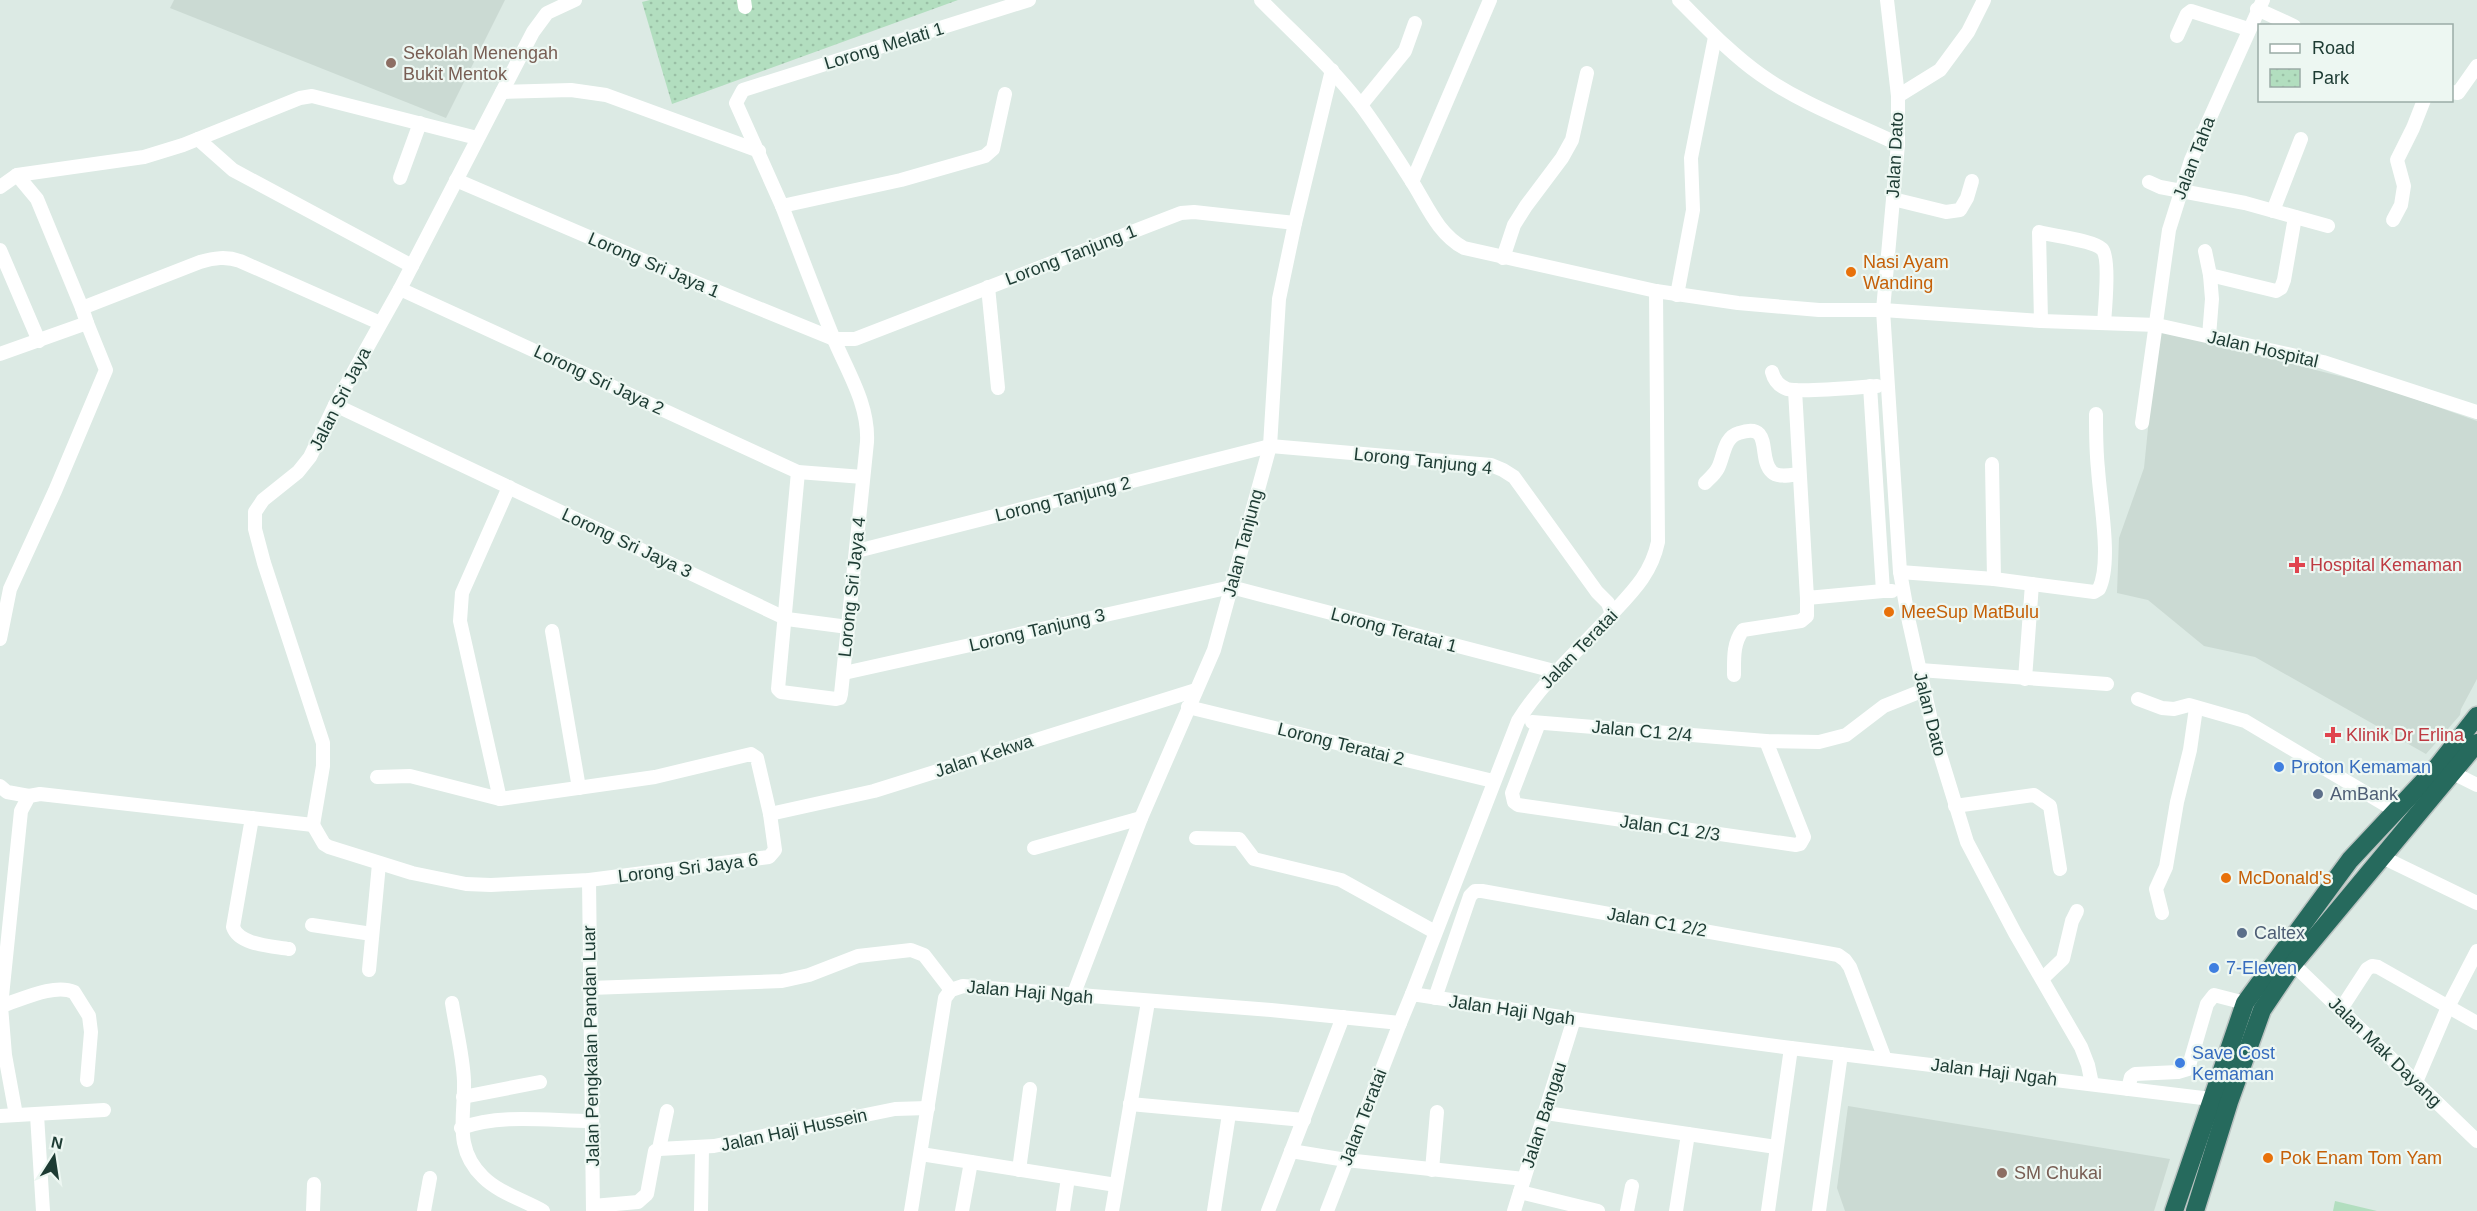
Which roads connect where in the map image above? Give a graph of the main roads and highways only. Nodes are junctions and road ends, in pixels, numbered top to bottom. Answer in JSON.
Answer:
{"nodes":[{"id":1,"x":2477,"y":716,"type":"edge"},
{"id":2,"x":2477,"y":743,"type":"edge"},
{"id":3,"x":2174,"y":1211,"type":"edge"},
{"id":4,"x":2194,"y":1211,"type":"edge"}],
"edges":[{"from":1,"to":3,"type":"highway"},
{"from":2,"to":4,"type":"highway"}]}
